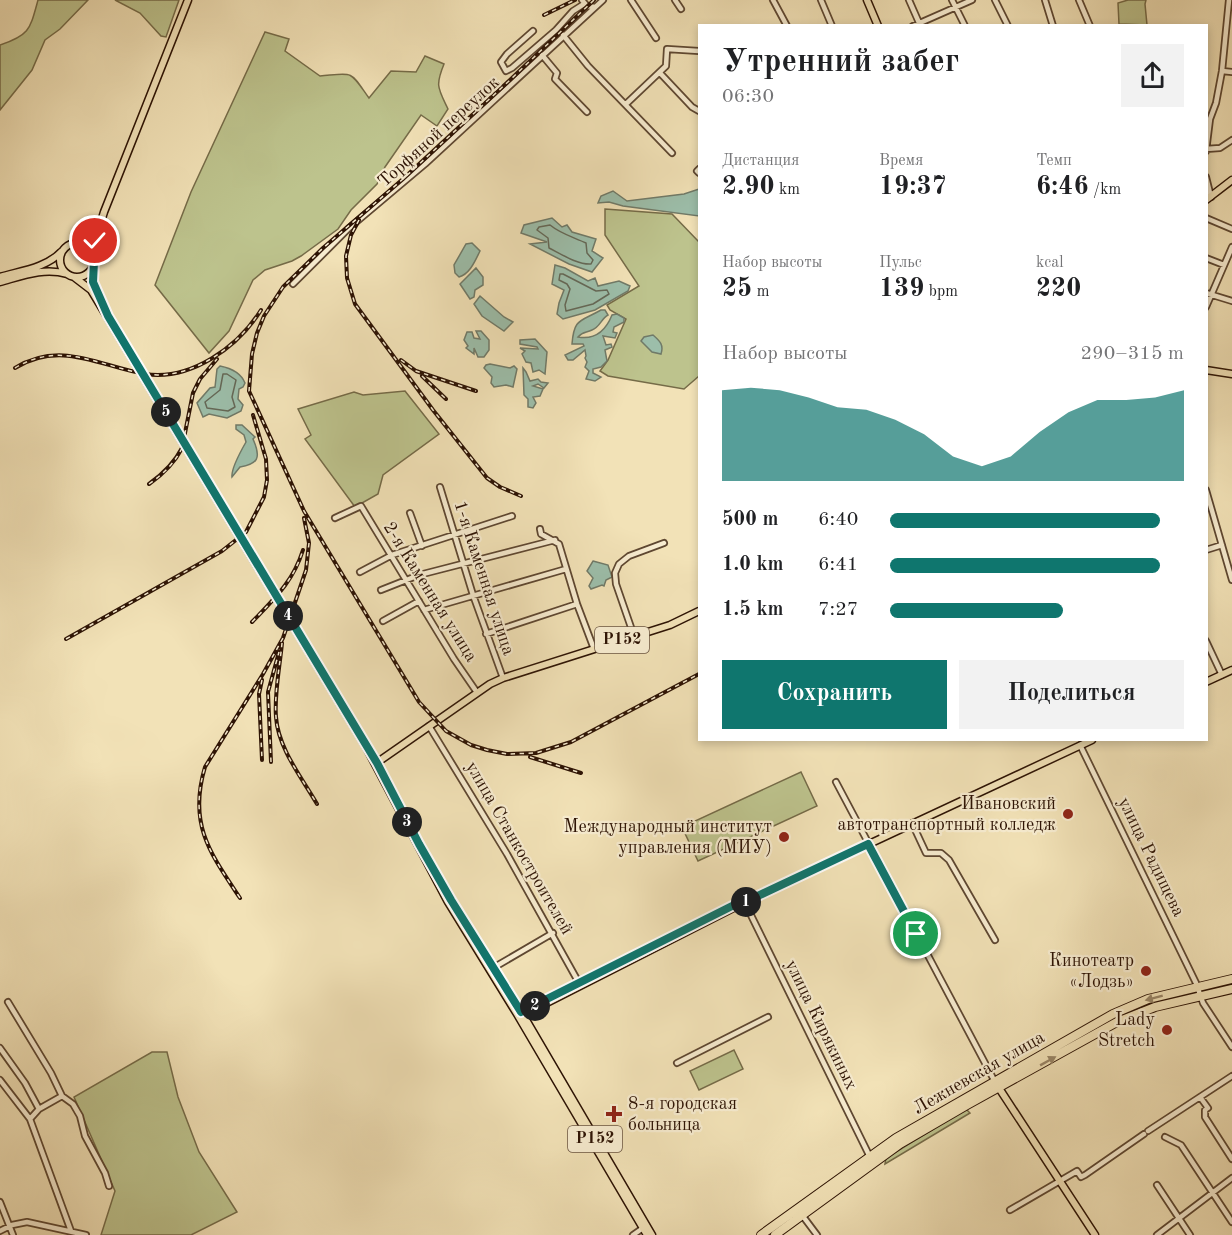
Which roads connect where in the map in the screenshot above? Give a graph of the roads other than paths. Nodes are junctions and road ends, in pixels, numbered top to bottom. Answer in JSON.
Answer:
{"nodes":[{"id":1,"x":188,"y":0,"type":"edge"},
{"id":2,"x":603,"y":0,"type":"edge"},
{"id":3,"x":631,"y":0,"type":"edge"},
{"id":4,"x":675,"y":0,"type":"edge"},
{"id":5,"x":773,"y":0,"type":"edge"},
{"id":6,"x":821,"y":0,"type":"edge"},
{"id":7,"x":867,"y":0,"type":"edge"},
{"id":8,"x":909,"y":0,"type":"edge"},
{"id":9,"x":952,"y":0,"type":"edge"},
{"id":10,"x":972,"y":0,"type":"edge"},
{"id":11,"x":995,"y":0,"type":"edge"},
{"id":12,"x":1045,"y":0,"type":"edge"},
{"id":13,"x":1079,"y":0,"type":"edge"},
{"id":14,"x":1229,"y":0,"type":"edge"},
{"id":15,"x":583,"y":2,"type":"edge"},
{"id":16,"x":595,"y":7,"type":"junction"},
{"id":17,"x":955,"y":8,"type":"junction"},
{"id":18,"x":681,"y":9,"type":"dead end"},
{"id":19,"x":786,"y":24,"type":"edge"},
{"id":20,"x":831,"y":24,"type":"edge"},
{"id":21,"x":877,"y":24,"type":"edge"},
{"id":22,"x":920,"y":24,"type":"edge"},
{"id":23,"x":964,"y":24,"type":"edge"},
{"id":24,"x":1007,"y":24,"type":"edge"},
{"id":25,"x":1052,"y":24,"type":"edge"},
{"id":26,"x":1089,"y":24,"type":"edge"},
{"id":27,"x":533,"y":31,"type":"dead end"},
{"id":28,"x":563,"y":35,"type":"junction"},
{"id":29,"x":656,"y":38,"type":"dead end"},
{"id":30,"x":1229,"y":40,"type":"edge"},
{"id":31,"x":698,"y":51,"type":"edge"},
{"id":32,"x":542,"y":55,"type":"junction"},
{"id":33,"x":1221,"y":71,"type":"junction"},
{"id":34,"x":1232,"y":72,"type":"edge"},
{"id":35,"x":660,"y":73,"type":"junction"},
{"id":36,"x":626,"y":104,"type":"junction"},
{"id":37,"x":698,"y":110,"type":"edge"},
{"id":38,"x":587,"y":112,"type":"dead end"},
{"id":39,"x":1208,"y":134,"type":"edge"},
{"id":40,"x":1232,"y":140,"type":"edge"},
{"id":41,"x":1208,"y":150,"type":"edge"},
{"id":42,"x":672,"y":153,"type":"dead end"},
{"id":43,"x":1232,"y":180,"type":"edge"},
{"id":44,"x":1208,"y":199,"type":"edge"},
{"id":45,"x":104,"y":212,"type":"junction"},
{"id":46,"x":1208,"y":219,"type":"edge"},
{"id":47,"x":1232,"y":229,"type":"edge"},
{"id":48,"x":78,"y":243,"type":"junction"},
{"id":49,"x":1232,"y":247,"type":"edge"},
{"id":50,"x":63,"y":250,"type":"junction"},
{"id":51,"x":1208,"y":259,"type":"edge"},
{"id":52,"x":95,"y":260,"type":"junction"},
{"id":53,"x":1224,"y":265,"type":"junction"},
{"id":54,"x":71,"y":276,"type":"junction"},
{"id":55,"x":0,"y":277,"type":"edge"},
{"id":56,"x":0,"y":282,"type":"edge"},
{"id":57,"x":292,"y":284,"type":"dead end"},
{"id":58,"x":1209,"y":294,"type":"edge"},
{"id":59,"x":1232,"y":301,"type":"edge"},
{"id":60,"x":108,"y":316,"type":"junction"},
{"id":61,"x":1208,"y":370,"type":"edge"},
{"id":62,"x":1232,"y":374,"type":"edge"},
{"id":63,"x":440,"y":487,"type":"dead end"},
{"id":64,"x":1208,"y":497,"type":"edge"},
{"id":65,"x":410,"y":513,"type":"dead end"},
{"id":66,"x":512,"y":516,"type":"dead end"},
{"id":67,"x":335,"y":518,"type":"dead end"},
{"id":68,"x":540,"y":529,"type":"dead end"},
{"id":69,"x":454,"y":536,"type":"junction"},
{"id":70,"x":555,"y":540,"type":"junction"},
{"id":71,"x":664,"y":543,"type":"dead end"},
{"id":72,"x":1222,"y":544,"type":"junction"},
{"id":73,"x":422,"y":546,"type":"junction"},
{"id":74,"x":1208,"y":549,"type":"edge"},
{"id":75,"x":392,"y":555,"type":"junction"},
{"id":76,"x":464,"y":563,"type":"junction"},
{"id":77,"x":566,"y":569,"type":"junction"},
{"id":78,"x":360,"y":572,"type":"dead end"},
{"id":79,"x":405,"y":579,"type":"junction"},
{"id":80,"x":1232,"y":580,"type":"edge"},
{"id":81,"x":381,"y":590,"type":"dead end"},
{"id":82,"x":473,"y":595,"type":"junction"},
{"id":83,"x":419,"y":601,"type":"junction"},
{"id":84,"x":577,"y":604,"type":"junction"},
{"id":85,"x":424,"y":610,"type":"junction"},
{"id":86,"x":698,"y":611,"type":"edge"},
{"id":87,"x":383,"y":621,"type":"dead end"},
{"id":88,"x":486,"y":633,"type":"junction"},
{"id":89,"x":634,"y":636,"type":"junction"},
{"id":90,"x":1208,"y":645,"type":"edge"},
{"id":91,"x":594,"y":649,"type":"junction"},
{"id":92,"x":1232,"y":671,"type":"edge"},
{"id":93,"x":1223,"y":676,"type":"junction"},
{"id":94,"x":503,"y":678,"type":"junction"},
{"id":95,"x":1208,"y":683,"type":"edge"},
{"id":96,"x":477,"y":692,"type":"junction"},
{"id":97,"x":429,"y":726,"type":"junction"},
{"id":98,"x":1078,"y":743,"type":"edge"},
{"id":99,"x":376,"y":763,"type":"junction"},
{"id":100,"x":836,"y":782,"type":"dead end"},
{"id":101,"x":911,"y":822,"type":"junction"},
{"id":102,"x":868,"y":842,"type":"junction"},
{"id":103,"x":744,"y":901,"type":"junction"},
{"id":104,"x":553,"y":933,"type":"junction"},
{"id":105,"x":995,"y":940,"type":"dead end"},
{"id":106,"x":493,"y":968,"type":"junction"},
{"id":107,"x":1232,"y":979,"type":"edge"},
{"id":108,"x":580,"y":985,"type":"junction"},
{"id":109,"x":1197,"y":988,"type":"junction"},
{"id":110,"x":1232,"y":989,"type":"edge"},
{"id":111,"x":1199,"y":997,"type":"junction"},
{"id":112,"x":9,"y":1002,"type":"dead end"},
{"id":113,"x":520,"y":1015,"type":"junction"},
{"id":114,"x":768,"y":1017,"type":"dead end"},
{"id":115,"x":1232,"y":1047,"type":"edge"},
{"id":116,"x":0,"y":1048,"type":"edge"},
{"id":117,"x":677,"y":1063,"type":"dead end"},
{"id":118,"x":1232,"y":1076,"type":"edge"},
{"id":119,"x":0,"y":1080,"type":"edge"},
{"id":120,"x":994,"y":1080,"type":"junction"},
{"id":121,"x":998,"y":1089,"type":"junction"},
{"id":122,"x":62,"y":1096,"type":"junction"},
{"id":123,"x":1200,"y":1097,"type":"junction"},
{"id":124,"x":39,"y":1109,"type":"junction"},
{"id":125,"x":30,"y":1119,"type":"junction"},
{"id":126,"x":1165,"y":1137,"type":"dead end"},
{"id":127,"x":871,"y":1159,"type":"junction"},
{"id":128,"x":1232,"y":1159,"type":"edge"},
{"id":129,"x":1232,"y":1178,"type":"edge"},
{"id":130,"x":1059,"y":1182,"type":"junction"},
{"id":131,"x":1157,"y":1185,"type":"dead end"},
{"id":132,"x":109,"y":1186,"type":"dead end"},
{"id":133,"x":1212,"y":1193,"type":"junction"},
{"id":134,"x":0,"y":1202,"type":"edge"},
{"id":135,"x":1010,"y":1210,"type":"dead end"},
{"id":136,"x":799,"y":1211,"type":"junction"},
{"id":137,"x":1180,"y":1219,"type":"junction"},
{"id":138,"x":1232,"y":1222,"type":"edge"},
{"id":139,"x":10,"y":1227,"type":"junction"},
{"id":140,"x":643,"y":1228,"type":"junction"},
{"id":141,"x":0,"y":1231,"type":"edge"},
{"id":142,"x":70,"y":1233,"type":"edge"},
{"id":143,"x":13,"y":1235,"type":"edge"},
{"id":144,"x":86,"y":1235,"type":"edge"},
{"id":145,"x":633,"y":1235,"type":"edge"},
{"id":146,"x":647,"y":1235,"type":"edge"},
{"id":147,"x":652,"y":1235,"type":"edge"},
{"id":148,"x":761,"y":1235,"type":"edge"},
{"id":149,"x":775,"y":1235,"type":"edge"},
{"id":150,"x":817,"y":1235,"type":"edge"},
{"id":151,"x":1093,"y":1235,"type":"edge"},
{"id":152,"x":1157,"y":1235,"type":"edge"},
{"id":153,"x":1190,"y":1235,"type":"edge"}],
"edges":[{"from":1,"to":45,"type":"main road"},
{"from":2,"to":16,"type":"street","name":"Торфяной переулок"},
{"from":3,"to":29,"type":"street"},
{"from":4,"to":18,"type":"street"},
{"from":5,"to":19,"type":"street"},
{"from":6,"to":20,"type":"street"},
{"from":7,"to":21,"type":"main road"},
{"from":8,"to":22,"type":"street"},
{"from":9,"to":17,"type":"street"},
{"from":10,"to":17,"type":"street"},
{"from":11,"to":24,"type":"street"},
{"from":12,"to":25,"type":"street"},
{"from":13,"to":26,"type":"street"},
{"from":14,"to":30,"type":"street"},
{"from":15,"to":16,"type":"street"},
{"from":15,"to":27,"type":"street"},
{"from":16,"to":28,"type":"street","name":"Торфяной переулок"},
{"from":17,"to":22,"type":"street"},
{"from":17,"to":23,"type":"street"},
{"from":28,"to":32,"type":"street","name":"Торфяной переулок"},
{"from":28,"to":36,"type":"street"},
{"from":30,"to":33,"type":"street"},
{"from":31,"to":35,"type":"street"},
{"from":32,"to":38,"type":"street"},
{"from":32,"to":57,"type":"street","name":"Торфяной переулок"},
{"from":33,"to":34,"type":"street"},
{"from":33,"to":39,"type":"street"},
{"from":35,"to":36,"type":"street"},
{"from":35,"to":37,"type":"street"},
{"from":36,"to":42,"type":"street"},
{"from":40,"to":41,"type":"street"},
{"from":43,"to":44,"type":"main road"},
{"from":45,"to":48,"type":"main road"},
{"from":45,"to":52,"type":"main road"},
{"from":46,"to":47,"type":"street"},
{"from":48,"to":50,"type":"main road"},
{"from":48,"to":52,"type":"main road"},
{"from":49,"to":53,"type":"street"},
{"from":50,"to":54,"type":"main road"},
{"from":50,"to":55,"type":"main road"},
{"from":51,"to":53,"type":"street"},
{"from":52,"to":54,"type":"main road"},
{"from":52,"to":60,"type":"main road"},
{"from":53,"to":58,"type":"street"},
{"from":54,"to":56,"type":"main road"},
{"from":54,"to":60,"type":"main road"},
{"from":58,"to":59,"type":"street"},
{"from":60,"to":99,"type":"main road"},
{"from":61,"to":62,"type":"main road"},
{"from":63,"to":69,"type":"street","name":"1-я Каменная улица"},
{"from":64,"to":72,"type":"street"},
{"from":65,"to":73,"type":"street"},
{"from":66,"to":69,"type":"street"},
{"from":67,"to":75,"type":"street","name":"2-я Каменная улица"},
{"from":68,"to":70,"type":"street"},
{"from":69,"to":73,"type":"street"},
{"from":69,"to":76,"type":"street","name":"1-я Каменная улица"},
{"from":70,"to":76,"type":"street"},
{"from":70,"to":77,"type":"street"},
{"from":71,"to":89,"type":"street"},
{"from":72,"to":74,"type":"street"},
{"from":72,"to":80,"type":"street"},
{"from":73,"to":75,"type":"street"},
{"from":75,"to":78,"type":"street"},
{"from":75,"to":79,"type":"street","name":"2-я Каменная улица"},
{"from":76,"to":79,"type":"street"},
{"from":76,"to":82,"type":"street","name":"1-я Каменная улица"},
{"from":77,"to":82,"type":"street"},
{"from":77,"to":84,"type":"street"},
{"from":79,"to":81,"type":"street"},
{"from":79,"to":83,"type":"street","name":"2-я Каменная улица"},
{"from":82,"to":85,"type":"street"},
{"from":82,"to":88,"type":"street","name":"1-я Каменная улица"},
{"from":83,"to":85,"type":"street","name":"2-я Каменная улица"},
{"from":83,"to":87,"type":"street"},
{"from":84,"to":88,"type":"street"},
{"from":84,"to":91,"type":"street"},
{"from":85,"to":96,"type":"street","name":"2-я Каменная улица"},
{"from":86,"to":89,"type":"main road","number":"Р152"},
{"from":88,"to":94,"type":"street","name":"1-я Каменная улица"},
{"from":89,"to":91,"type":"main road","number":"Р152"},
{"from":90,"to":93,"type":"street"},
{"from":91,"to":94,"type":"main road","number":"Р152"},
{"from":92,"to":93,"type":"main road"},
{"from":93,"to":95,"type":"main road"},
{"from":94,"to":96,"type":"main road","number":"Р152"},
{"from":96,"to":97,"type":"main road","number":"Р152"},
{"from":97,"to":99,"type":"main road","number":"Р152"},
{"from":97,"to":104,"type":"street","name":"улица Станкостроителей"},
{"from":98,"to":101,"type":"main road"},
{"from":98,"to":109,"type":"street","name":"улица Радищева"},
{"from":99,"to":106,"type":"main road","number":"Р152"},
{"from":99,"to":113,"type":"main road","number":"Р152"},
{"from":100,"to":102,"type":"street"},
{"from":101,"to":102,"type":"main road"},
{"from":101,"to":105,"type":"street"},
{"from":102,"to":103,"type":"main road"},
{"from":102,"to":120,"type":"street"},
{"from":103,"to":108,"type":"main road"},
{"from":103,"to":127,"type":"street","name":"улица Кирякиных"},
{"from":104,"to":106,"type":"street"},
{"from":104,"to":108,"type":"street","name":"улица Станкостроителей"},
{"from":106,"to":113,"type":"main road","number":"Р152"},
{"from":107,"to":109,"type":"highway","name":"Лежневская улица"},
{"from":108,"to":113,"type":"main road"},
{"from":109,"to":111,"type":"street","name":"улица Радищева"},
{"from":109,"to":120,"type":"highway","name":"Лежневская улица","one_way":true},
{"from":110,"to":111,"type":"highway","name":"Лежневская улица"},
{"from":111,"to":115,"type":"street"},
{"from":121,"to":111,"type":"highway","name":"Лежневская улица","one_way":true},
{"from":112,"to":122,"type":"street"},
{"from":113,"to":140,"type":"main road","number":"Р152"},
{"from":113,"to":147,"type":"main road","number":"Р152"},
{"from":114,"to":117,"type":"street"},
{"from":116,"to":124,"type":"street"},
{"from":118,"to":123,"type":"street"},
{"from":119,"to":125,"type":"street"},
{"from":120,"to":121,"type":"main road"},
{"from":120,"to":127,"type":"highway","name":"Лежневская улица"},
{"from":121,"to":127,"type":"highway","name":"Лежневская улица"},
{"from":121,"to":130,"type":"main road"},
{"from":122,"to":124,"type":"street"},
{"from":122,"to":132,"type":"street"},
{"from":123,"to":128,"type":"street"},
{"from":123,"to":130,"type":"street"},
{"from":124,"to":125,"type":"street"},
{"from":125,"to":142,"type":"street"},
{"from":126,"to":133,"type":"street"},
{"from":127,"to":136,"type":"highway","name":"Лежневская улица"},
{"from":129,"to":133,"type":"street"},
{"from":130,"to":135,"type":"street"},
{"from":130,"to":151,"type":"main road"},
{"from":131,"to":137,"type":"street"},
{"from":133,"to":137,"type":"street"},
{"from":133,"to":138,"type":"street"},
{"from":134,"to":139,"type":"street"},
{"from":136,"to":148,"type":"highway","name":"Лежневская улица"},
{"from":136,"to":149,"type":"highway","name":"Лежневская улица"},
{"from":136,"to":150,"type":"street"},
{"from":137,"to":152,"type":"street"},
{"from":137,"to":153,"type":"street"},
{"from":139,"to":141,"type":"street"},
{"from":139,"to":142,"type":"street"},
{"from":139,"to":143,"type":"street"},
{"from":140,"to":145,"type":"street"},
{"from":140,"to":146,"type":"main road","number":"Р152"},
{"from":142,"to":144,"type":"street"}]}
